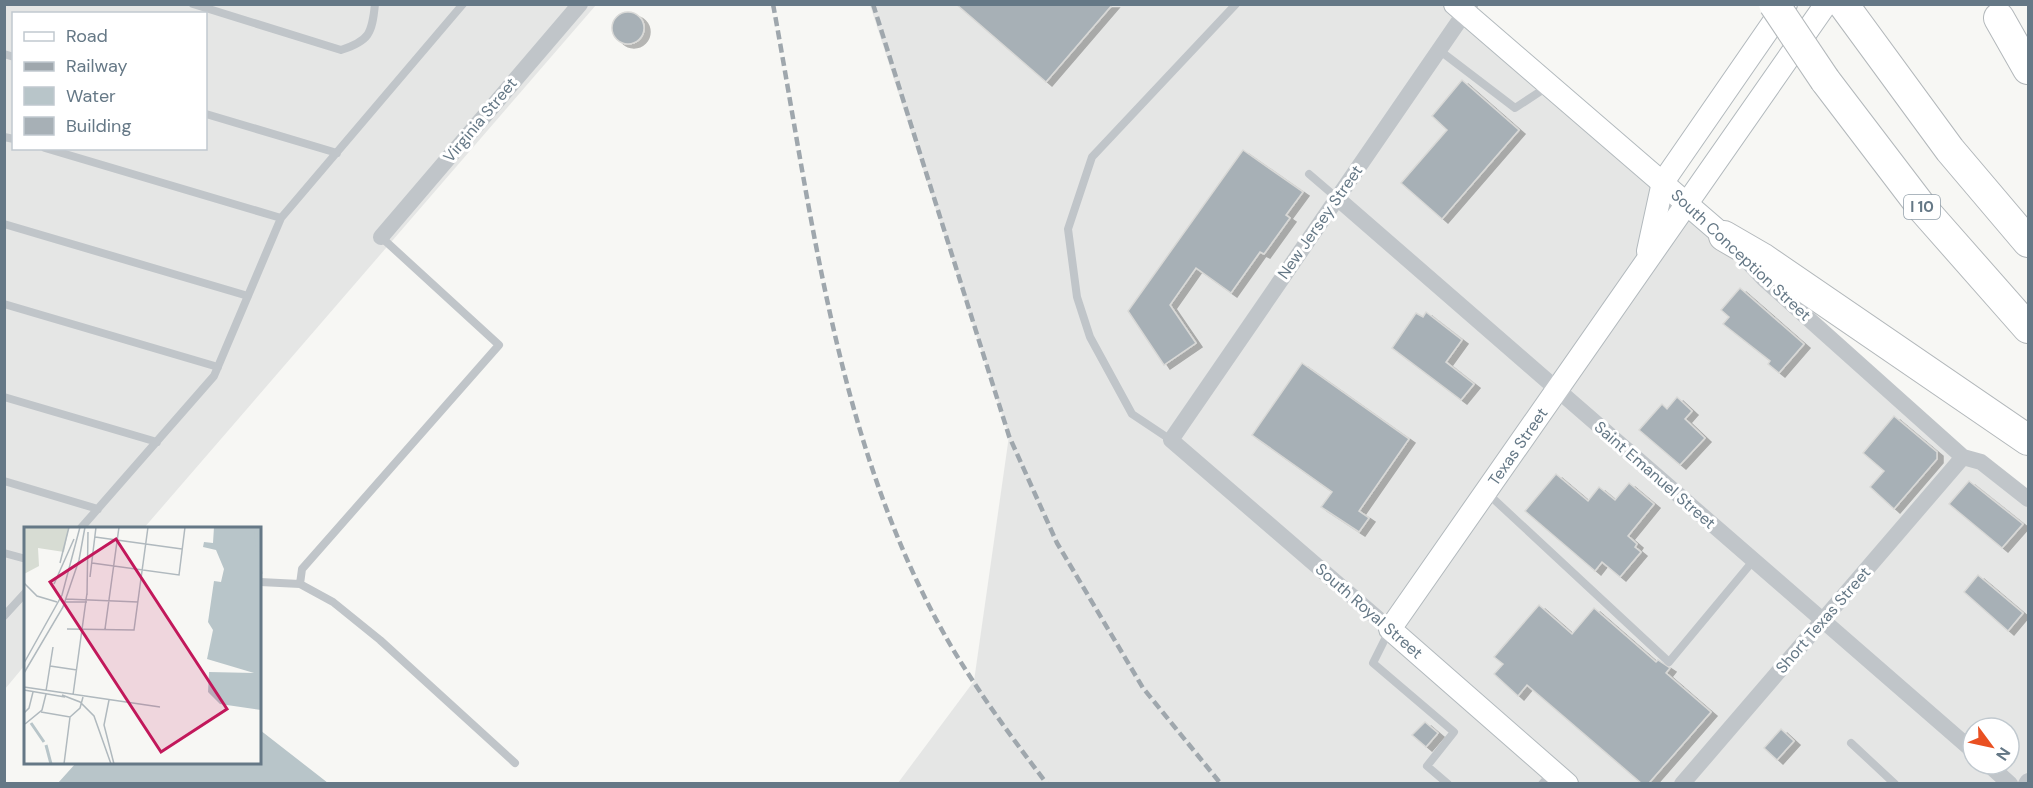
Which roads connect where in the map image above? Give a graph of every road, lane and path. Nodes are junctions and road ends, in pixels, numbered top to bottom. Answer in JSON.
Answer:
{"nodes":[{"id":1,"x":192,"y":4,"type":"edge"},
{"id":2,"x":375,"y":4,"type":"edge"},
{"id":3,"x":463,"y":4,"type":"edge"},
{"id":4,"x":580,"y":4,"type":"edge"},
{"id":5,"x":1236,"y":4,"type":"edge"},
{"id":6,"x":1773,"y":4,"type":"edge"},
{"id":7,"x":1786,"y":4,"type":"edge"},
{"id":8,"x":1826,"y":4,"type":"edge"},
{"id":9,"x":1843,"y":4,"type":"edge"},
{"id":10,"x":1463,"y":7,"type":"edge"},
{"id":11,"x":1994,"y":11,"type":"edge"},
{"id":12,"x":1439,"y":50,"type":"junction"},
{"id":13,"x":2028,"y":53,"type":"edge"},
{"id":14,"x":2028,"y":69,"type":"edge"},
{"id":15,"x":1550,"y":85,"type":"junction"},
{"id":16,"x":207,"y":114,"type":"edge"},
{"id":17,"x":52,"y":150,"type":"edge"},
{"id":18,"x":337,"y":153,"type":"junction"},
{"id":19,"x":1309,"y":174,"type":"dead end"},
{"id":20,"x":1663,"y":182,"type":"junction"},
{"id":21,"x":1337,"y":198,"type":"junction"},
{"id":22,"x":1687,"y":203,"type":"junction"},
{"id":23,"x":281,"y":218,"type":"junction"},
{"id":24,"x":4,"y":224,"type":"edge"},
{"id":25,"x":1724,"y":236,"type":"junction"},
{"id":26,"x":381,"y":237,"type":"joint"},
{"id":27,"x":2028,"y":242,"type":"edge"},
{"id":28,"x":1646,"y":264,"type":"junction"},
{"id":29,"x":248,"y":296,"type":"junction"},
{"id":30,"x":4,"y":304,"type":"edge"},
{"id":31,"x":2028,"y":328,"type":"edge"},
{"id":32,"x":218,"y":367,"type":"junction"},
{"id":33,"x":1557,"y":390,"type":"junction"},
{"id":34,"x":4,"y":397,"type":"edge"},
{"id":35,"x":1171,"y":440,"type":"junction"},
{"id":36,"x":2028,"y":440,"type":"edge"},
{"id":37,"x":157,"y":442,"type":"junction"},
{"id":38,"x":1963,"y":457,"type":"junction"},
{"id":39,"x":4,"y":481,"type":"edge"},
{"id":40,"x":1486,"y":492,"type":"junction"},
{"id":41,"x":2028,"y":499,"type":"edge"},
{"id":42,"x":98,"y":509,"type":"junction"},
{"id":43,"x":82,"y":527,"type":"edge"},
{"id":44,"x":4,"y":553,"type":"edge"},
{"id":45,"x":24,"y":558,"type":"edge"},
{"id":46,"x":1753,"y":561,"type":"junction"},
{"id":47,"x":261,"y":582,"type":"edge"},
{"id":48,"x":300,"y":584,"type":"junction"},
{"id":49,"x":24,"y":594,"type":"edge"},
{"id":50,"x":4,"y":616,"type":"edge"},
{"id":51,"x":1823,"y":621,"type":"junction"},
{"id":52,"x":1390,"y":629,"type":"junction"},
{"id":53,"x":1961,"y":741,"type":"edge"},
{"id":54,"x":1851,"y":743,"type":"dead end"},
{"id":55,"x":515,"y":763,"type":"dead end"},
{"id":56,"x":1554,"y":779,"type":"edge"},
{"id":57,"x":1448,"y":783,"type":"edge"},
{"id":58,"x":1682,"y":783,"type":"edge"},
{"id":59,"x":1895,"y":783,"type":"edge"}],
"edges":[{"from":1,"to":2,"type":"lane"},
{"from":3,"to":18,"type":"lane"},
{"from":4,"to":26,"type":"street","name":"Virginia Street"},
{"from":5,"to":35,"type":"lane"},
{"from":6,"to":31,"type":"highway","number":"I 10","bridge":true},
{"from":7,"to":20,"type":"street","name":"Texas Street"},
{"from":8,"to":22,"type":"street","name":"Texas Street"},
{"from":9,"to":27,"type":"highway"},
{"from":10,"to":12,"type":"street","name":"New Jersey Street"},
{"from":10,"to":15,"type":"street","name":"South Conception Street"},
{"from":11,"to":13,"type":"street"},
{"from":11,"to":14,"type":"highway"},
{"from":12,"to":15,"type":"lane"},
{"from":12,"to":21,"type":"street","name":"New Jersey Street"},
{"from":15,"to":20,"type":"street","name":"South Conception Street"},
{"from":16,"to":18,"type":"lane"},
{"from":17,"to":23,"type":"lane"},
{"from":18,"to":23,"type":"lane"},
{"from":19,"to":21,"type":"lane"},
{"from":20,"to":22,"type":"street","name":"South Conception Street"},
{"from":20,"to":28,"type":"street","name":"Texas Street"},
{"from":21,"to":33,"type":"street","name":"Saint Emanuel Street"},
{"from":21,"to":35,"type":"street","name":"New Jersey Street"},
{"from":22,"to":25,"type":"street","name":"South Conception Street"},
{"from":22,"to":28,"type":"street","name":"Texas Street"},
{"from":23,"to":29,"type":"lane"},
{"from":24,"to":29,"type":"lane"},
{"from":25,"to":36,"type":"highway"},
{"from":25,"to":38,"type":"street","name":"South Conception Street"},
{"from":26,"to":48,"type":"lane"},
{"from":28,"to":33,"type":"street","name":"Texas Street"},
{"from":29,"to":32,"type":"lane"},
{"from":30,"to":32,"type":"lane"},
{"from":32,"to":37,"type":"lane"},
{"from":33,"to":40,"type":"street","name":"Texas Street"},
{"from":33,"to":46,"type":"street","name":"Saint Emanuel Street"},
{"from":34,"to":37,"type":"lane"},
{"from":35,"to":52,"type":"street","name":"South Royal Street"},
{"from":37,"to":42,"type":"lane"},
{"from":38,"to":41,"type":"street","name":"South Conception Street"},
{"from":38,"to":51,"type":"street","name":"Short Texas Street"},
{"from":39,"to":42,"type":"lane"},
{"from":40,"to":46,"type":"lane"},
{"from":40,"to":52,"type":"street","name":"Texas Street"},
{"from":42,"to":43,"type":"lane"},
{"from":44,"to":45,"type":"lane"},
{"from":46,"to":51,"type":"street","name":"Saint Emanuel Street"},
{"from":47,"to":48,"type":"lane"},
{"from":48,"to":55,"type":"lane"},
{"from":49,"to":50,"type":"lane"},
{"from":51,"to":53,"type":"street","name":"Saint Emanuel Street"},
{"from":51,"to":58,"type":"street","name":"Short Texas Street"},
{"from":52,"to":56,"type":"street","name":"South Royal Street"},
{"from":52,"to":57,"type":"lane"},
{"from":54,"to":59,"type":"lane"}]}
